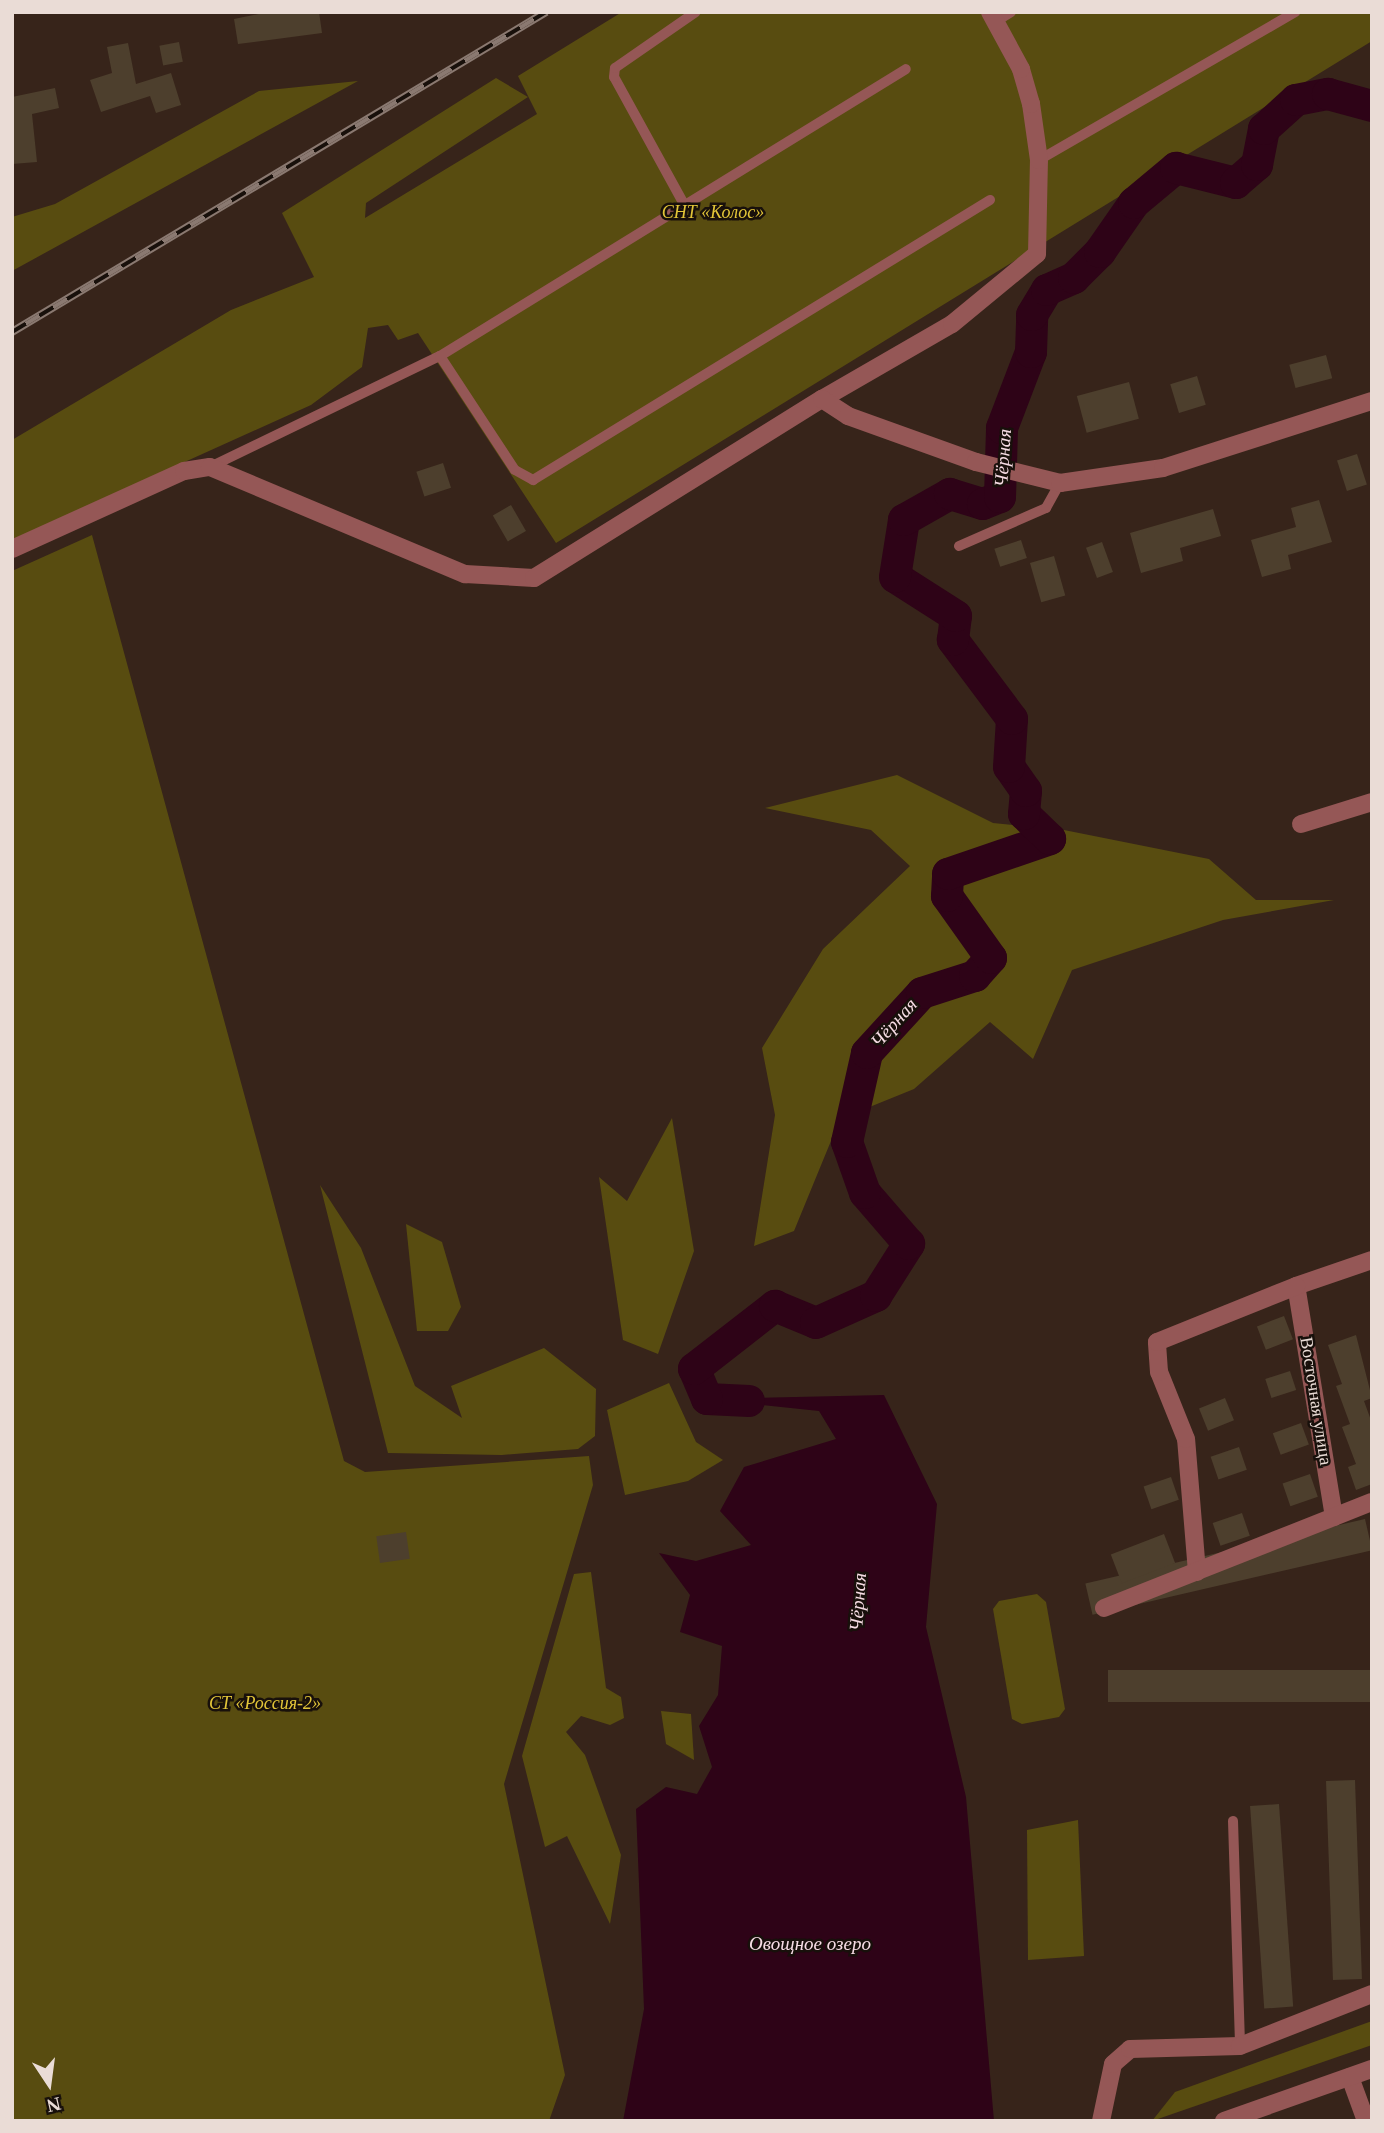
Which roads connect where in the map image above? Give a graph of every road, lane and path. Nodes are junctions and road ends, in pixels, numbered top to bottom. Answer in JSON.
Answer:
{"nodes":[{"id":1,"x":696,"y":12,"type":"edge"},
{"id":2,"x":1011,"y":12,"type":"edge"},
{"id":3,"x":1295,"y":12,"type":"edge"},
{"id":4,"x":993,"y":17,"type":"edge"},
{"id":5,"x":906,"y":69,"type":"dead end"},
{"id":6,"x":1039,"y":160,"type":"junction"},
{"id":7,"x":989,"y":200,"type":"dead end"},
{"id":8,"x":685,"y":206,"type":"junction"},
{"id":9,"x":440,"y":356,"type":"junction"},
{"id":10,"x":822,"y":399,"type":"junction"},
{"id":11,"x":1372,"y":401,"type":"edge"},
{"id":12,"x":210,"y":467,"type":"junction"},
{"id":13,"x":1060,"y":483,"type":"junction"},
{"id":14,"x":959,"y":547,"type":"dead end"},
{"id":15,"x":12,"y":549,"type":"edge"},
{"id":16,"x":1372,"y":802,"type":"edge"},
{"id":17,"x":1301,"y":824,"type":"dead end"},
{"id":18,"x":1372,"y":1260,"type":"edge"},
{"id":19,"x":1296,"y":1286,"type":"junction"},
{"id":20,"x":1372,"y":1502,"type":"edge"},
{"id":21,"x":1334,"y":1517,"type":"junction"},
{"id":22,"x":1197,"y":1572,"type":"junction"},
{"id":23,"x":1104,"y":1608,"type":"dead end"},
{"id":24,"x":1233,"y":1821,"type":"dead end"},
{"id":25,"x":1372,"y":1994,"type":"edge"},
{"id":26,"x":1240,"y":2046,"type":"junction"},
{"id":27,"x":1372,"y":2069,"type":"edge"},
{"id":28,"x":1350,"y":2077,"type":"junction"},
{"id":29,"x":1101,"y":2121,"type":"edge"},
{"id":30,"x":1224,"y":2121,"type":"edge"},
{"id":31,"x":1366,"y":2121,"type":"edge"}],
"edges":[{"from":1,"to":8,"type":"lane"},
{"from":2,"to":4,"type":"lane"},
{"from":3,"to":6,"type":"lane"},
{"from":4,"to":6,"type":"street"},
{"from":5,"to":8,"type":"lane"},
{"from":6,"to":10,"type":"street"},
{"from":7,"to":9,"type":"lane"},
{"from":8,"to":9,"type":"lane"},
{"from":9,"to":12,"type":"lane"},
{"from":10,"to":12,"type":"street"},
{"from":10,"to":13,"type":"street"},
{"from":11,"to":13,"type":"street"},
{"from":12,"to":15,"type":"street"},
{"from":13,"to":14,"type":"lane"},
{"from":16,"to":17,"type":"street"},
{"from":18,"to":19,"type":"street"},
{"from":19,"to":21,"type":"street","name":"Восточная улица"},
{"from":19,"to":22,"type":"street"},
{"from":20,"to":21,"type":"street"},
{"from":21,"to":22,"type":"street"},
{"from":22,"to":23,"type":"street"},
{"from":24,"to":26,"type":"lane"},
{"from":25,"to":26,"type":"street"},
{"from":26,"to":29,"type":"street"},
{"from":27,"to":28,"type":"street"},
{"from":28,"to":30,"type":"street"},
{"from":28,"to":31,"type":"street"}]}
